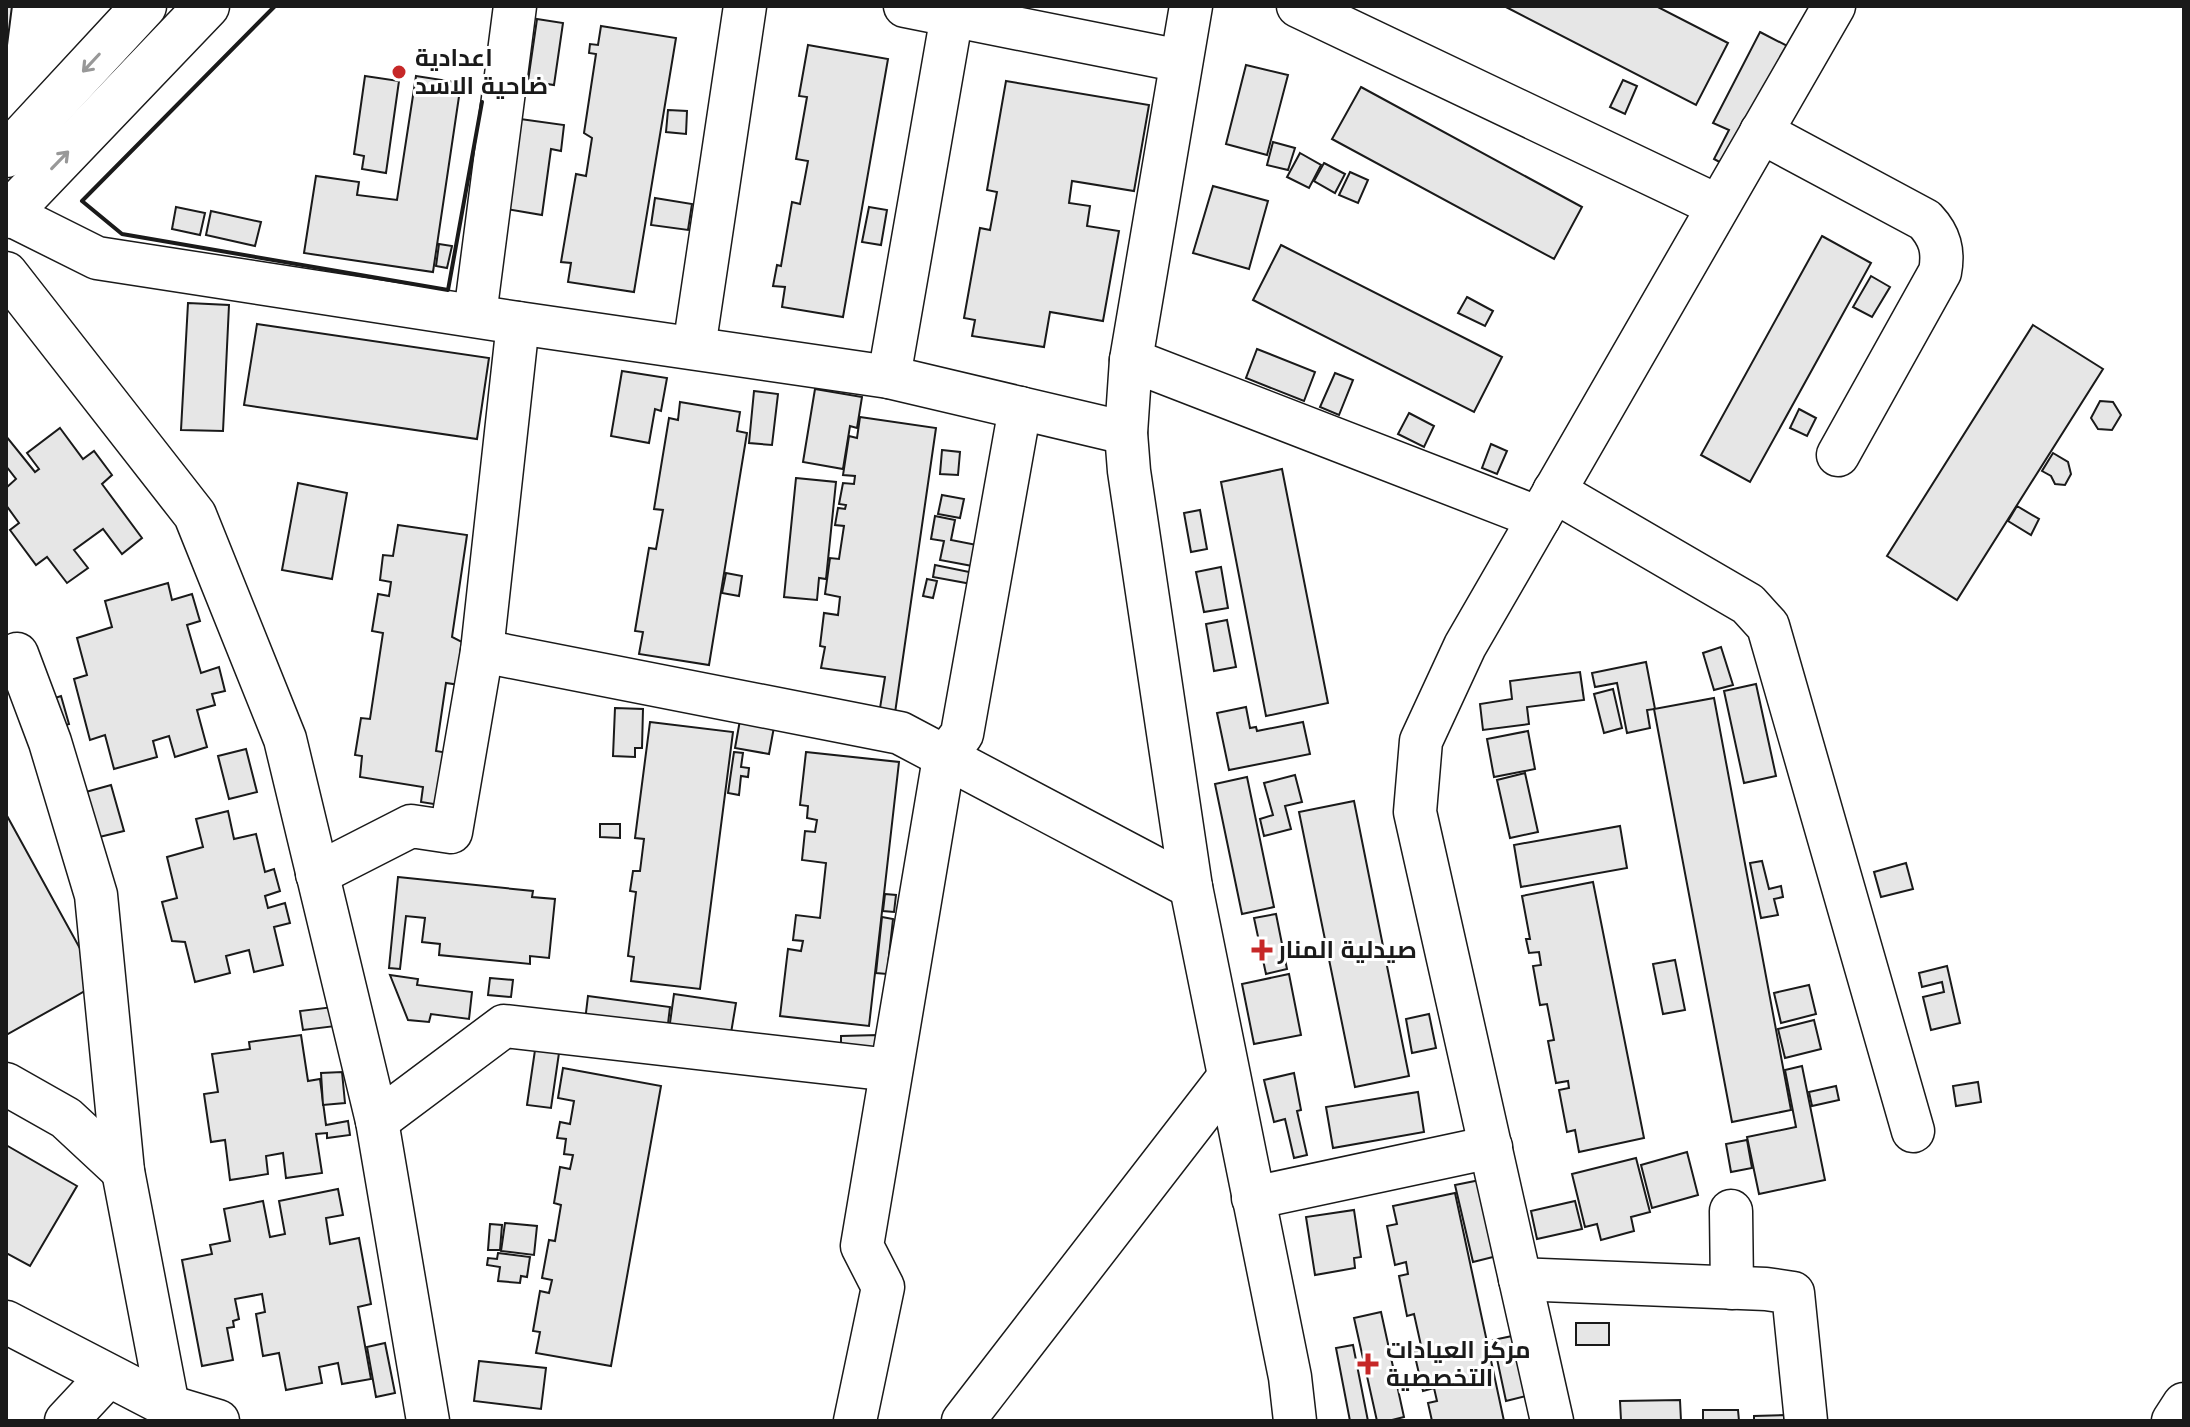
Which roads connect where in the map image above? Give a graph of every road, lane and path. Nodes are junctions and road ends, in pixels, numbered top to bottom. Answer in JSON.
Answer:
{"nodes":[{"id":1,"x":144,"y":6,"type":"edge"},
{"id":2,"x":207,"y":6,"type":"edge"},
{"id":3,"x":515,"y":6,"type":"edge"},
{"id":4,"x":745,"y":6,"type":"edge"},
{"id":5,"x":905,"y":6,"type":"edge"},
{"id":6,"x":1191,"y":6,"type":"edge"},
{"id":7,"x":1298,"y":6,"type":"edge"},
{"id":8,"x":1834,"y":6,"type":"edge"},
{"id":9,"x":952,"y":15,"type":"junction"},
{"id":10,"x":1181,"y":61,"type":"junction"},
{"id":11,"x":1761,"y":132,"type":"junction"},
{"id":12,"x":6,"y":155,"type":"edge"},
{"id":13,"x":1718,"y":206,"type":"junction"},
{"id":14,"x":8,"y":215,"type":"edge"},
{"id":15,"x":13,"y":298,"type":"edge"},
{"id":16,"x":475,"y":315,"type":"junction"},
{"id":17,"x":518,"y":323,"type":"junction"},
{"id":18,"x":694,"y":348,"type":"junction"},
{"id":19,"x":1131,"y":360,"type":"junction"},
{"id":20,"x":889,"y":377,"type":"junction"},
{"id":21,"x":1020,"y":408,"type":"junction"},
{"id":22,"x":1126,"y":433,"type":"junction"},
{"id":23,"x":1838,"y":455,"type":"dead end"},
{"id":24,"x":1546,"y":505,"type":"junction"},
{"id":25,"x":10,"y":649,"type":"edge"},
{"id":26,"x":482,"y":651,"type":"junction"},
{"id":27,"x":944,"y":758,"type":"junction"},
{"id":28,"x":317,"y":874,"type":"junction"},
{"id":29,"x":1191,"y":887,"type":"junction"},
{"id":30,"x":891,"y":1070,"type":"junction"},
{"id":31,"x":1228,"y":1078,"type":"junction"},
{"id":32,"x":6,"y":1084,"type":"edge"},
{"id":33,"x":377,"y":1121,"type":"junction"},
{"id":34,"x":1913,"y":1131,"type":"dead end"},
{"id":35,"x":1491,"y":1147,"type":"junction"},
{"id":36,"x":123,"y":1171,"type":"junction"},
{"id":37,"x":1253,"y":1198,"type":"junction"},
{"id":38,"x":1731,"y":1211,"type":"dead end"},
{"id":39,"x":1520,"y":1279,"type":"junction"},
{"id":40,"x":1732,"y":1288,"type":"junction"},
{"id":41,"x":6,"y":1322,"type":"edge"},
{"id":42,"x":108,"y":1376,"type":"junction"},
{"id":43,"x":2184,"y":1404,"type":"edge"},
{"id":44,"x":168,"y":1406,"type":"junction"},
{"id":45,"x":66,"y":1421,"type":"edge"},
{"id":46,"x":218,"y":1421,"type":"edge"},
{"id":47,"x":428,"y":1421,"type":"edge"},
{"id":48,"x":855,"y":1421,"type":"edge"},
{"id":49,"x":963,"y":1421,"type":"edge"},
{"id":50,"x":1295,"y":1421,"type":"edge"},
{"id":51,"x":1552,"y":1421,"type":"edge"},
{"id":52,"x":1806,"y":1421,"type":"edge"},
{"id":53,"x":2173,"y":1421,"type":"edge"}],
"edges":[{"from":1,"to":12,"type":"main road","one_way":true},
{"from":14,"to":2,"type":"main road","one_way":true},
{"from":3,"to":16,"type":"street"},
{"from":4,"to":18,"type":"street"},
{"from":5,"to":9,"type":"street"},
{"from":6,"to":10,"type":"street"},
{"from":7,"to":13,"type":"street"},
{"from":8,"to":11,"type":"street"},
{"from":9,"to":10,"type":"street"},
{"from":9,"to":20,"type":"street"},
{"from":10,"to":19,"type":"street"},
{"from":11,"to":13,"type":"street"},
{"from":11,"to":23,"type":"street"},
{"from":13,"to":24,"type":"street"},
{"from":14,"to":16,"type":"street"},
{"from":15,"to":28,"type":"street"},
{"from":16,"to":17,"type":"street"},
{"from":17,"to":18,"type":"street"},
{"from":17,"to":26,"type":"street"},
{"from":18,"to":20,"type":"street"},
{"from":19,"to":22,"type":"street"},
{"from":19,"to":24,"type":"street"},
{"from":20,"to":21,"type":"street"},
{"from":21,"to":22,"type":"street"},
{"from":21,"to":27,"type":"street"},
{"from":22,"to":29,"type":"street"},
{"from":24,"to":34,"type":"street"},
{"from":24,"to":35,"type":"street"},
{"from":25,"to":36,"type":"street"},
{"from":26,"to":27,"type":"street"},
{"from":26,"to":28,"type":"street"},
{"from":27,"to":29,"type":"street"},
{"from":27,"to":30,"type":"street"},
{"from":28,"to":33,"type":"street"},
{"from":29,"to":31,"type":"street"},
{"from":30,"to":33,"type":"street"},
{"from":30,"to":48,"type":"street"},
{"from":31,"to":37,"type":"street"},
{"from":31,"to":49,"type":"street"},
{"from":32,"to":36,"type":"street"},
{"from":33,"to":47,"type":"street"},
{"from":35,"to":37,"type":"street"},
{"from":35,"to":39,"type":"street"},
{"from":36,"to":44,"type":"street"},
{"from":37,"to":50,"type":"street"},
{"from":38,"to":40,"type":"street"},
{"from":39,"to":40,"type":"street"},
{"from":39,"to":51,"type":"street"},
{"from":40,"to":52,"type":"street"},
{"from":41,"to":42,"type":"street"},
{"from":42,"to":44,"type":"street"},
{"from":42,"to":45,"type":"street"},
{"from":43,"to":53,"type":"street"},
{"from":44,"to":46,"type":"street"}]}
